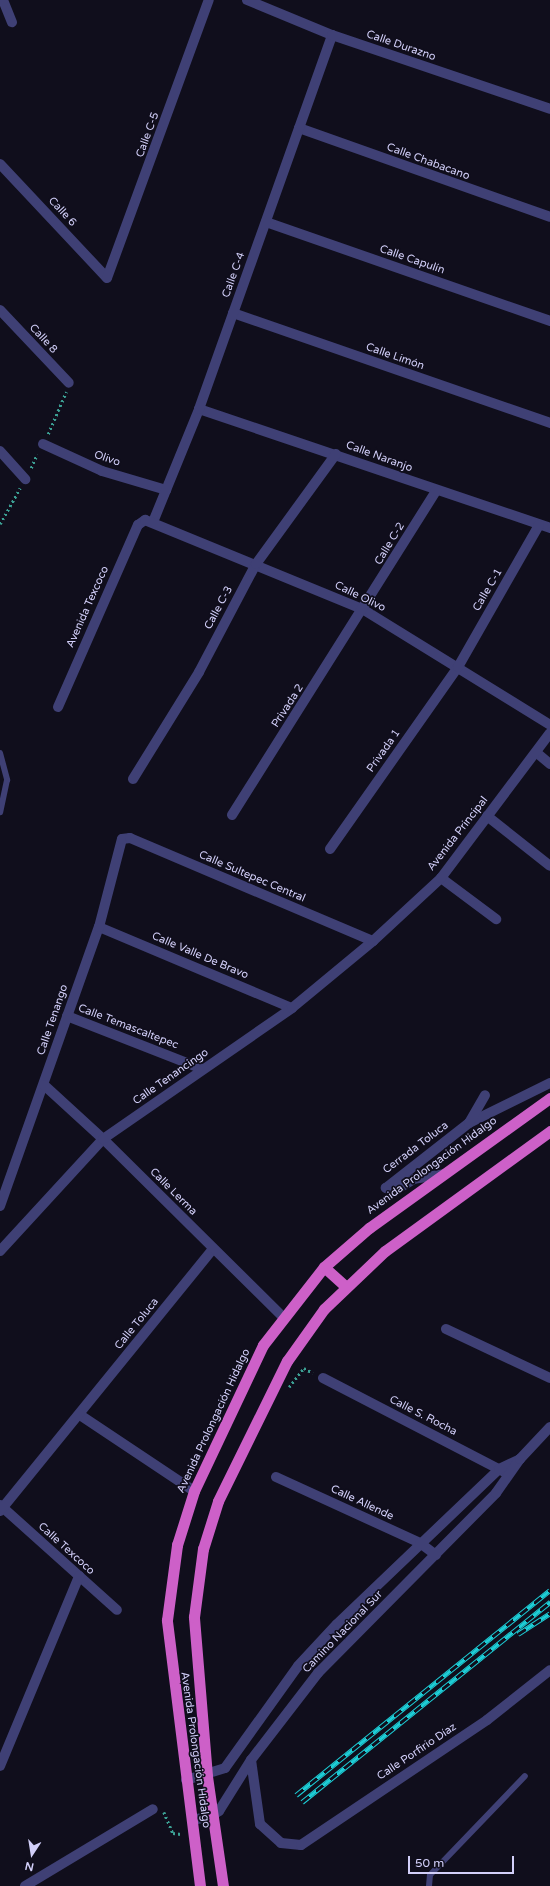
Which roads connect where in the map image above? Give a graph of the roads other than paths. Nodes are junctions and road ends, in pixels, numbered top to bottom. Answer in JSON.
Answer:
{"nodes":[{"id":1,"x":3,"y":0,"type":"edge"},
{"id":2,"x":209,"y":0,"type":"edge"},
{"id":3,"x":247,"y":0,"type":"edge"},
{"id":4,"x":269,"y":4,"type":"edge"},
{"id":5,"x":12,"y":22,"type":"dead end"},
{"id":6,"x":332,"y":35,"type":"junction"},
{"id":7,"x":550,"y":109,"type":"edge"},
{"id":8,"x":299,"y":128,"type":"junction"},
{"id":9,"x":0,"y":164,"type":"edge"},
{"id":10,"x":550,"y":217,"type":"edge"},
{"id":11,"x":266,"y":222,"type":"junction"},
{"id":12,"x":107,"y":278,"type":"joint"},
{"id":13,"x":0,"y":310,"type":"edge"},
{"id":14,"x":233,"y":313,"type":"junction"},
{"id":15,"x":550,"y":321,"type":"edge"},
{"id":16,"x":69,"y":383,"type":"dead end"},
{"id":17,"x":199,"y":409,"type":"junction"},
{"id":18,"x":550,"y":423,"type":"edge"},
{"id":19,"x":43,"y":444,"type":"dead end"},
{"id":20,"x":0,"y":451,"type":"edge"},
{"id":21,"x":336,"y":454,"type":"junction"},
{"id":22,"x":25,"y":478,"type":"dead end"},
{"id":23,"x":166,"y":490,"type":"junction"},
{"id":24,"x":436,"y":491,"type":"junction"},
{"id":25,"x":149,"y":521,"type":"junction"},
{"id":26,"x":539,"y":525,"type":"junction"},
{"id":27,"x":550,"y":528,"type":"edge"},
{"id":28,"x":256,"y":564,"type":"junction"},
{"id":29,"x":364,"y":610,"type":"junction"},
{"id":30,"x":458,"y":667,"type":"junction"},
{"id":31,"x":58,"y":707,"type":"dead end"},
{"id":32,"x":550,"y":725,"type":"edge"},
{"id":33,"x":550,"y":733,"type":"edge"},
{"id":34,"x":0,"y":753,"type":"edge"},
{"id":35,"x":537,"y":753,"type":"junction"},
{"id":36,"x":550,"y":764,"type":"edge"},
{"id":37,"x":133,"y":780,"type":"dead end"},
{"id":38,"x":0,"y":812,"type":"edge"},
{"id":39,"x":232,"y":815,"type":"dead end"},
{"id":40,"x":487,"y":816,"type":"junction"},
{"id":41,"x":122,"y":839,"type":"joint"},
{"id":42,"x":330,"y":849,"type":"dead end"},
{"id":43,"x":550,"y":866,"type":"edge"},
{"id":44,"x":441,"y":878,"type":"junction"},
{"id":45,"x":496,"y":918,"type":"dead end"},
{"id":46,"x":99,"y":927,"type":"junction"},
{"id":47,"x":373,"y":941,"type":"junction"},
{"id":48,"x":292,"y":1008,"type":"junction"},
{"id":49,"x":67,"y":1016,"type":"junction"},
{"id":50,"x":202,"y":1069,"type":"junction"},
{"id":51,"x":550,"y":1084,"type":"edge"},
{"id":52,"x":44,"y":1085,"type":"junction"},
{"id":53,"x":485,"y":1095,"type":"dead end"},
{"id":54,"x":550,"y":1098,"type":"edge"},
{"id":55,"x":469,"y":1123,"type":"junction"},
{"id":56,"x":550,"y":1131,"type":"edge"},
{"id":57,"x":103,"y":1139,"type":"junction"},
{"id":58,"x":445,"y":1174,"type":"junction"},
{"id":59,"x":0,"y":1206,"type":"edge"},
{"id":60,"x":213,"y":1249,"type":"junction"},
{"id":61,"x":0,"y":1251,"type":"edge"},
{"id":62,"x":324,"y":1267,"type":"junction"},
{"id":63,"x":346,"y":1287,"type":"junction"},
{"id":64,"x":283,"y":1317,"type":"junction"},
{"id":65,"x":446,"y":1329,"type":"dead end"},
{"id":66,"x":323,"y":1378,"type":"road end"},
{"id":67,"x":550,"y":1378,"type":"edge"},
{"id":68,"x":80,"y":1415,"type":"junction"},
{"id":69,"x":550,"y":1427,"type":"edge"},
{"id":70,"x":520,"y":1460,"type":"junction"},
{"id":71,"x":499,"y":1468,"type":"junction"},
{"id":72,"x":276,"y":1477,"type":"dead end"},
{"id":73,"x":510,"y":1477,"type":"junction"},
{"id":74,"x":194,"y":1491,"type":"junction"},
{"id":75,"x":1,"y":1508,"type":"edge"},
{"id":76,"x":420,"y":1543,"type":"junction"},
{"id":77,"x":436,"y":1554,"type":"junction"},
{"id":78,"x":79,"y":1576,"type":"junction"},
{"id":79,"x":117,"y":1610,"type":"dead end"},
{"id":80,"x":550,"y":1670,"type":"edge"},
{"id":81,"x":251,"y":1760,"type":"junction"},
{"id":82,"x":0,"y":1766,"type":"edge"},
{"id":83,"x":207,"y":1776,"type":"junction"},
{"id":84,"x":525,"y":1776,"type":"dead end"},
{"id":85,"x":186,"y":1780,"type":"junction"},
{"id":86,"x":153,"y":1810,"type":"road end"},
{"id":87,"x":212,"y":1816,"type":"junction"},
{"id":88,"x":192,"y":1820,"type":"junction"},
{"id":89,"x":25,"y":1886,"type":"edge"},
{"id":90,"x":200,"y":1886,"type":"edge"},
{"id":91,"x":223,"y":1886,"type":"edge"},
{"id":92,"x":429,"y":1886,"type":"edge"}],
"edges":[{"from":1,"to":5,"type":"street"},
{"from":2,"to":12,"type":"street","name":"Calle C-5"},
{"from":3,"to":4,"type":"street","name":"Calle Durazno"},
{"from":4,"to":6,"type":"street","name":"Calle Durazno"},
{"from":6,"to":7,"type":"street","name":"Calle Durazno"},
{"from":6,"to":8,"type":"street","name":"Calle C-4"},
{"from":8,"to":10,"type":"street","name":"Calle Chabacano"},
{"from":8,"to":11,"type":"street","name":"Calle C-4"},
{"from":9,"to":12,"type":"street","name":"Calle 6"},
{"from":11,"to":14,"type":"street","name":"Calle C-4"},
{"from":11,"to":15,"type":"street","name":"Calle Capulín"},
{"from":13,"to":16,"type":"street","name":"Calle 8"},
{"from":14,"to":17,"type":"street","name":"Calle C-4"},
{"from":14,"to":18,"type":"street","name":"Calle Limón"},
{"from":17,"to":21,"type":"street","name":"Calle Naranjo"},
{"from":17,"to":23,"type":"street","name":"Calle C-4"},
{"from":19,"to":23,"type":"street","name":"Olivo"},
{"from":20,"to":22,"type":"street"},
{"from":21,"to":24,"type":"street","name":"Calle Naranjo"},
{"from":21,"to":28,"type":"street","name":"Calle C-3"},
{"from":23,"to":25,"type":"street","name":"Calle C-4"},
{"from":24,"to":26,"type":"street","name":"Calle Naranjo"},
{"from":24,"to":29,"type":"street","name":"Calle C-2"},
{"from":25,"to":28,"type":"street","name":"Calle Olivo"},
{"from":25,"to":31,"type":"street","name":"Avenida Texcoco"},
{"from":26,"to":27,"type":"street","name":"Calle Naranjo"},
{"from":26,"to":30,"type":"street","name":"Calle C-1"},
{"from":28,"to":29,"type":"street","name":"Calle Olivo"},
{"from":28,"to":37,"type":"street","name":"Calle C-3"},
{"from":29,"to":30,"type":"street","name":"Calle Olivo"},
{"from":29,"to":39,"type":"street","name":"Privada 2"},
{"from":30,"to":32,"type":"street","name":"Calle Olivo"},
{"from":30,"to":42,"type":"street","name":"Privada 1"},
{"from":33,"to":35,"type":"street","name":"Avenida Principal"},
{"from":34,"to":38,"type":"lane"},
{"from":35,"to":36,"type":"street"},
{"from":35,"to":40,"type":"street","name":"Avenida Principal"},
{"from":40,"to":43,"type":"street"},
{"from":40,"to":44,"type":"street","name":"Avenida Principal"},
{"from":41,"to":46,"type":"street","name":"Calle Tenango"},
{"from":41,"to":47,"type":"street","name":"Calle Sultepec Central"},
{"from":44,"to":45,"type":"street"},
{"from":44,"to":47,"type":"street","name":"Avenida Principal"},
{"from":46,"to":48,"type":"street","name":"Calle Valle De Bravo"},
{"from":46,"to":49,"type":"street","name":"Calle Tenango"},
{"from":47,"to":48,"type":"street","name":"Calle Tenancingo"},
{"from":48,"to":50,"type":"street","name":"Calle Tenancingo"},
{"from":49,"to":50,"type":"street","name":"Calle Temascaltepec"},
{"from":49,"to":52,"type":"street","name":"Calle Tenango"},
{"from":50,"to":57,"type":"street","name":"Calle Tenancingo"},
{"from":51,"to":55,"type":"street"},
{"from":52,"to":57,"type":"street","name":"Calle Lerma"},
{"from":52,"to":59,"type":"street","name":"Calle Tenango"},
{"from":53,"to":55,"type":"street","name":"Cerrada Toluca"},
{"from":54,"to":58,"type":"highway","name":"Avenida Prolongación Hidalgo"},
{"from":55,"to":58,"type":"street","name":"Cerrada Toluca"},
{"from":56,"to":63,"type":"highway","name":"Avenida Prolongación Hidalgo"},
{"from":57,"to":60,"type":"street","name":"Calle Lerma"},
{"from":57,"to":61,"type":"street","name":"Calle Tenancingo"},
{"from":58,"to":62,"type":"highway","name":"Avenida Prolongación Hidalgo"},
{"from":60,"to":64,"type":"street","name":"Calle Lerma"},
{"from":60,"to":68,"type":"street","name":"Calle Toluca"},
{"from":62,"to":63,"type":"highway"},
{"from":62,"to":64,"type":"highway","name":"Avenida Prolongación Hidalgo"},
{"from":63,"to":83,"type":"highway","name":"Avenida Prolongación Hidalgo"},
{"from":64,"to":74,"type":"highway","name":"Avenida Prolongación Hidalgo"},
{"from":65,"to":67,"type":"street"},
{"from":66,"to":71,"type":"street","name":"Calle S. Rocha"},
{"from":68,"to":74,"type":"street"},
{"from":68,"to":75,"type":"street","name":"Calle Toluca"},
{"from":69,"to":70,"type":"street","name":"Camino Nacional Sur"},
{"from":70,"to":71,"type":"street","name":"Camino Nacional Sur"},
{"from":70,"to":73,"type":"street","name":"Camino Nacional Sur"},
{"from":71,"to":73,"type":"street","name":"Calle S. Rocha"},
{"from":71,"to":76,"type":"street","name":"Camino Nacional Sur"},
{"from":72,"to":76,"type":"street","name":"Calle Allende"},
{"from":73,"to":77,"type":"street","name":"Camino Nacional Sur"},
{"from":74,"to":85,"type":"highway","name":"Avenida Prolongación Hidalgo"},
{"from":75,"to":78,"type":"street","name":"Calle Texcoco"},
{"from":76,"to":77,"type":"street","name":"Calle Allende"},
{"from":76,"to":83,"type":"street","name":"Camino Nacional Sur"},
{"from":77,"to":81,"type":"street","name":"Camino Nacional Sur"},
{"from":78,"to":79,"type":"street","name":"Calle Texcoco"},
{"from":78,"to":82,"type":"street"},
{"from":80,"to":81,"type":"street","name":"Calle Porfirio Díaz"},
{"from":81,"to":87,"type":"street","name":"Camino Nacional Sur"},
{"from":83,"to":85,"type":"street","name":"Camino Nacional Sur"},
{"from":83,"to":87,"type":"highway","name":"Avenida Prolongación Hidalgo"},
{"from":84,"to":92,"type":"lane"},
{"from":85,"to":88,"type":"highway","name":"Avenida Prolongación Hidalgo"},
{"from":86,"to":89,"type":"street"},
{"from":87,"to":88,"type":"street"},
{"from":87,"to":91,"type":"highway","name":"Avenida Prolongación Hidalgo"},
{"from":88,"to":90,"type":"highway","name":"Avenida Prolongación Hidalgo"}]}
